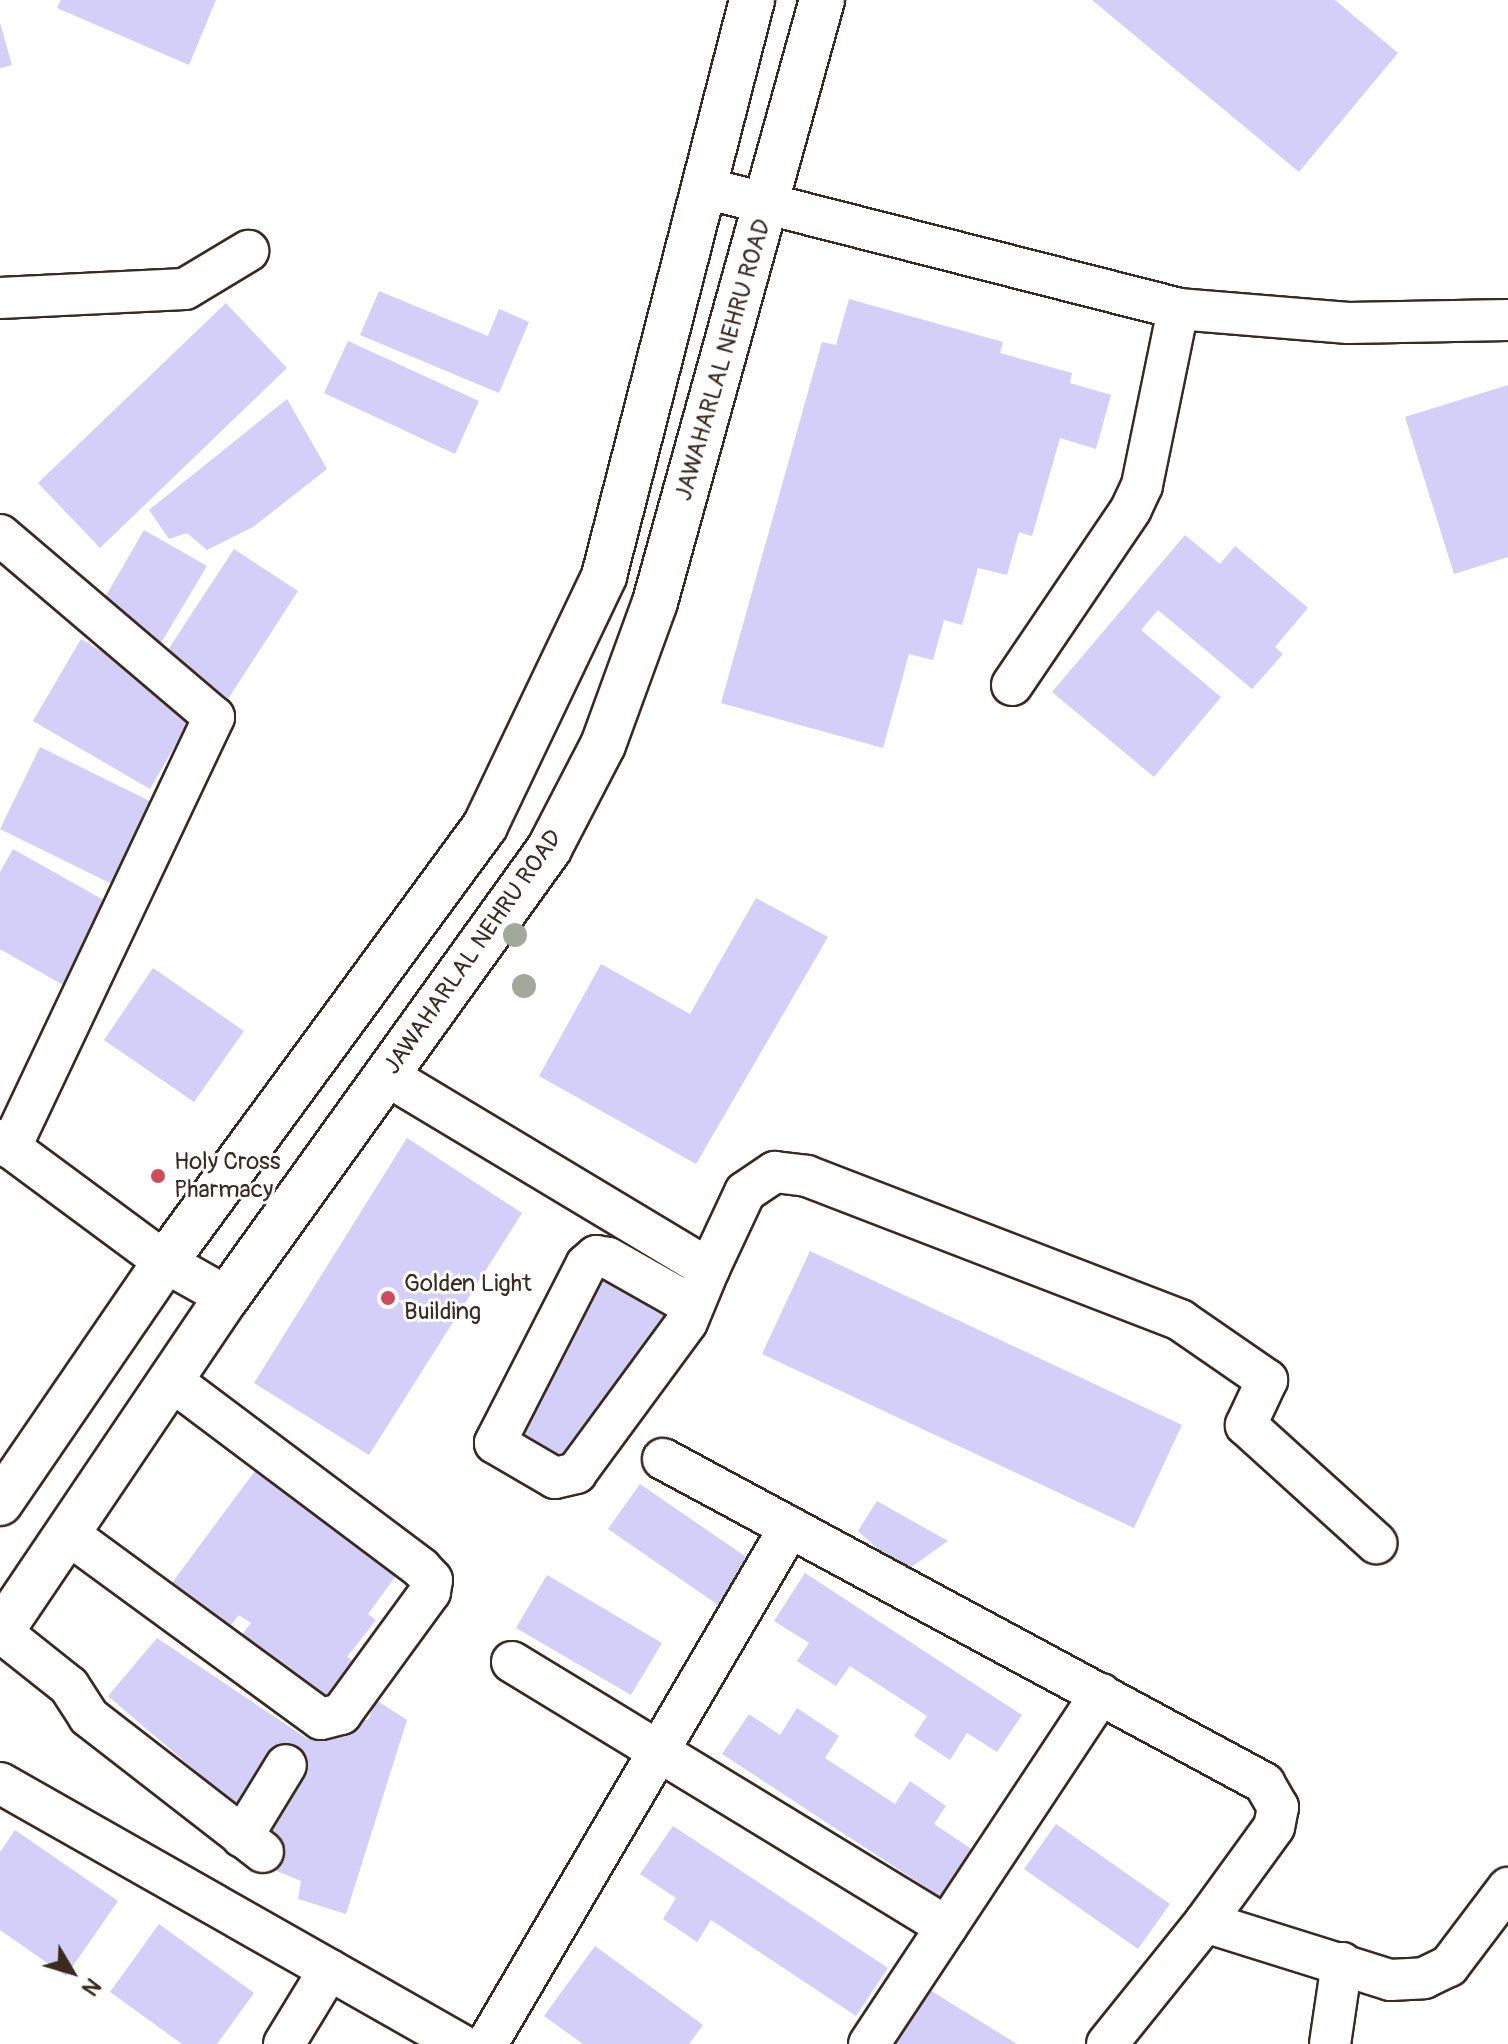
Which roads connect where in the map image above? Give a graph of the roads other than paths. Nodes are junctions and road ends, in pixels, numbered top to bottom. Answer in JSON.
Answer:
{"nodes":[{"id":1,"x":752,"y":0,"type":"edge"},
{"id":2,"x":822,"y":0,"type":"edge"},
{"id":3,"x":705,"y":188,"type":"junction"},
{"id":4,"x":766,"y":205,"type":"junction"},
{"id":5,"x":248,"y":251,"type":"dead end"},
{"id":6,"x":0,"y":298,"type":"edge"},
{"id":7,"x":1178,"y":309,"type":"junction"},
{"id":8,"x":1508,"y":320,"type":"edge"},
{"id":9,"x":0,"y":535,"type":"edge"},
{"id":10,"x":1012,"y":685,"type":"dead end"},
{"id":11,"x":386,"y":1075,"type":"junction"},
{"id":12,"x":5,"y":1144,"type":"edge"},
{"id":13,"x":165,"y":1262,"type":"junction"},
{"id":14,"x":709,"y":1269,"type":"junction"},
{"id":15,"x":227,"y":1297,"type":"junction"},
{"id":16,"x":693,"y":1306,"type":"junction"},
{"id":17,"x":171,"y":1380,"type":"junction"},
{"id":18,"x":663,"y":1459,"type":"dead end"},
{"id":19,"x":0,"y":1503,"type":"edge"},
{"id":20,"x":790,"y":1527,"type":"junction"},
{"id":21,"x":68,"y":1534,"type":"junction"},
{"id":22,"x":1376,"y":1543,"type":"dead end"},
{"id":23,"x":0,"y":1633,"type":"edge"},
{"id":24,"x":512,"y":1662,"type":"dead end"},
{"id":25,"x":1101,"y":1694,"type":"junction"},
{"id":26,"x":659,"y":1750,"type":"junction"},
{"id":27,"x":286,"y":1765,"type":"dead end"},
{"id":28,"x":0,"y":1783,"type":"edge"},
{"id":29,"x":1508,"y":1888,"type":"edge"},
{"id":30,"x":1205,"y":1922,"type":"junction"},
{"id":31,"x":947,"y":1927,"type":"junction"},
{"id":32,"x":1494,"y":1934,"type":"edge"},
{"id":33,"x":1342,"y":1963,"type":"junction"},
{"id":34,"x":329,"y":1970,"type":"junction"},
{"id":35,"x":284,"y":2044,"type":"edge"},
{"id":36,"x":460,"y":2044,"type":"edge"},
{"id":37,"x":487,"y":2044,"type":"edge"},
{"id":38,"x":869,"y":2044,"type":"edge"},
{"id":39,"x":1107,"y":2044,"type":"edge"},
{"id":40,"x":1330,"y":2044,"type":"edge"}],
"edges":[{"from":1,"to":3,"type":"main road"},
{"from":2,"to":4,"type":"main road","name":"JAWAHARLAL NEHRU ROAD"},
{"from":3,"to":4,"type":"street"},
{"from":3,"to":13,"type":"main road"},
{"from":4,"to":7,"type":"street"},
{"from":4,"to":11,"type":"main road","name":"JAWAHARLAL NEHRU ROAD"},
{"from":5,"to":6,"type":"street"},
{"from":7,"to":8,"type":"street"},
{"from":7,"to":10,"type":"street"},
{"from":9,"to":12,"type":"street"},
{"from":11,"to":14,"type":"street"},
{"from":11,"to":15,"type":"main road","name":"JAWAHARLAL NEHRU ROAD"},
{"from":12,"to":13,"type":"street"},
{"from":13,"to":15,"type":"street"},
{"from":13,"to":19,"type":"main road"},
{"from":14,"to":16,"type":"street"},
{"from":14,"to":22,"type":"street"},
{"from":15,"to":17,"type":"main road","name":"JAWAHARLAL NEHRU ROAD"},
{"from":16,"to":16,"type":"street"},
{"from":17,"to":21,"type":"main road","name":"JAWAHARLAL NEHRU ROAD"},
{"from":17,"to":21,"type":"street"},
{"from":18,"to":20,"type":"street"},
{"from":20,"to":25,"type":"street"},
{"from":20,"to":26,"type":"street"},
{"from":21,"to":23,"type":"main road","name":"JAWAHARLAL NEHRU ROAD"},
{"from":23,"to":27,"type":"street"},
{"from":24,"to":26,"type":"street"},
{"from":25,"to":30,"type":"street"},
{"from":25,"to":31,"type":"street"},
{"from":26,"to":31,"type":"street"},
{"from":26,"to":37,"type":"street"},
{"from":28,"to":34,"type":"street"},
{"from":29,"to":32,"type":"street"},
{"from":30,"to":33,"type":"street"},
{"from":30,"to":39,"type":"street"},
{"from":31,"to":38,"type":"street"},
{"from":32,"to":33,"type":"street"},
{"from":33,"to":40,"type":"street"},
{"from":34,"to":35,"type":"street"},
{"from":34,"to":36,"type":"street"}]}
